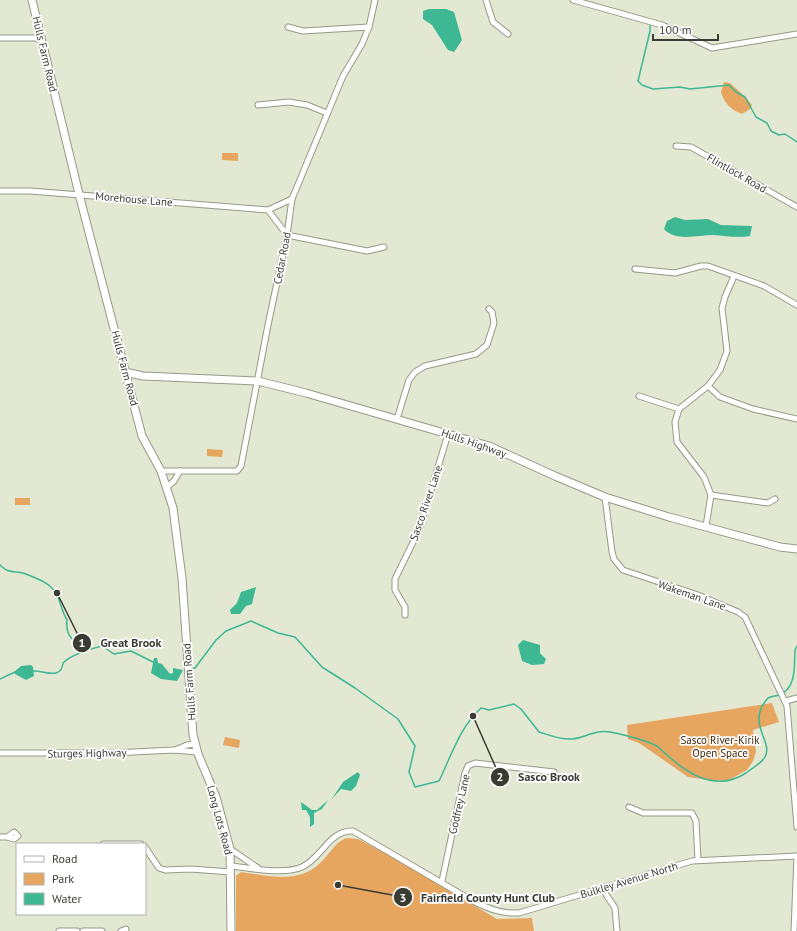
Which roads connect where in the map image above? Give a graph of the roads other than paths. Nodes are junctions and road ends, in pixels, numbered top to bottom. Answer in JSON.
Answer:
{"nodes":[{"id":1,"x":32,"y":0,"type":"edge"},
{"id":2,"x":375,"y":0,"type":"edge"},
{"id":3,"x":486,"y":0,"type":"edge"},
{"id":4,"x":573,"y":0,"type":"edge"},
{"id":5,"x":288,"y":26,"type":"dead end"},
{"id":6,"x":369,"y":27,"type":"junction"},
{"id":7,"x":508,"y":34,"type":"dead end"},
{"id":8,"x":797,"y":34,"type":"edge"},
{"id":9,"x":0,"y":38,"type":"edge"},
{"id":10,"x":40,"y":38,"type":"junction"},
{"id":11,"x":258,"y":105,"type":"dead end"},
{"id":12,"x":327,"y":113,"type":"junction"},
{"id":13,"x":676,"y":146,"type":"dead end"},
{"id":14,"x":0,"y":191,"type":"edge"},
{"id":15,"x":79,"y":194,"type":"junction"},
{"id":16,"x":292,"y":199,"type":"junction"},
{"id":17,"x":797,"y":207,"type":"edge"},
{"id":18,"x":268,"y":210,"type":"junction"},
{"id":19,"x":287,"y":235,"type":"junction"},
{"id":20,"x":384,"y":247,"type":"dead end"},
{"id":21,"x":635,"y":269,"type":"dead end"},
{"id":22,"x":734,"y":276,"type":"junction"},
{"id":23,"x":797,"y":305,"type":"edge"},
{"id":24,"x":489,"y":309,"type":"dead end"},
{"id":25,"x":125,"y":372,"type":"junction"},
{"id":26,"x":143,"y":376,"type":"junction"},
{"id":27,"x":128,"y":380,"type":"junction"},
{"id":28,"x":258,"y":381,"type":"junction"},
{"id":29,"x":708,"y":386,"type":"junction"},
{"id":30,"x":639,"y":396,"type":"dead end"},
{"id":31,"x":679,"y":409,"type":"junction"},
{"id":32,"x":397,"y":419,"type":"junction"},
{"id":33,"x":797,"y":419,"type":"edge"},
{"id":34,"x":448,"y":434,"type":"junction"},
{"id":35,"x":161,"y":471,"type":"junction"},
{"id":36,"x":180,"y":471,"type":"junction"},
{"id":37,"x":167,"y":487,"type":"junction"},
{"id":38,"x":711,"y":495,"type":"junction"},
{"id":39,"x":605,"y":497,"type":"junction"},
{"id":40,"x":775,"y":499,"type":"dead end"},
{"id":41,"x":706,"y":526,"type":"junction"},
{"id":42,"x":797,"y":549,"type":"edge"},
{"id":43,"x":405,"y":615,"type":"dead end"},
{"id":44,"x":782,"y":696,"type":"junction"},
{"id":45,"x":797,"y":698,"type":"edge"},
{"id":46,"x":194,"y":740,"type":"junction"},
{"id":47,"x":174,"y":750,"type":"junction"},
{"id":48,"x":197,"y":752,"type":"junction"},
{"id":49,"x":0,"y":753,"type":"edge"},
{"id":50,"x":554,"y":772,"type":"dead end"},
{"id":51,"x":629,"y":807,"type":"dead end"},
{"id":52,"x":797,"y":827,"type":"edge"},
{"id":53,"x":0,"y":837,"type":"edge"},
{"id":54,"x":7,"y":837,"type":"dead end"},
{"id":55,"x":146,"y":848,"type":"edge"},
{"id":56,"x":230,"y":849,"type":"junction"},
{"id":57,"x":797,"y":856,"type":"edge"},
{"id":58,"x":698,"y":860,"type":"junction"},
{"id":59,"x":259,"y":868,"type":"junction"},
{"id":60,"x":231,"y":869,"type":"junction"},
{"id":61,"x":442,"y":881,"type":"junction"},
{"id":62,"x":604,"y":888,"type":"junction"},
{"id":63,"x":59,"y":931,"type":"edge"},
{"id":64,"x":77,"y":931,"type":"edge"},
{"id":65,"x":83,"y":931,"type":"edge"},
{"id":66,"x":102,"y":931,"type":"edge"},
{"id":67,"x":231,"y":931,"type":"edge"},
{"id":68,"x":617,"y":931,"type":"edge"},
{"id":69,"x":794,"y":931,"type":"edge"}],
"edges":[{"from":1,"to":10,"type":"main road","name":"Hulls Farm Road"},
{"from":2,"to":6,"type":"street","name":"Cedar Road"},
{"from":3,"to":7,"type":"street"},
{"from":4,"to":8,"type":"street"},
{"from":5,"to":6,"type":"street"},
{"from":6,"to":12,"type":"street","name":"Cedar Road"},
{"from":9,"to":10,"type":"street"},
{"from":10,"to":15,"type":"main road","name":"Hulls Farm Road"},
{"from":11,"to":12,"type":"street"},
{"from":12,"to":16,"type":"street","name":"Cedar Road"},
{"from":13,"to":17,"type":"street","name":"Flintlock Road"},
{"from":14,"to":15,"type":"street","name":"Morehouse Lane"},
{"from":15,"to":18,"type":"street","name":"Morehouse Lane"},
{"from":15,"to":25,"type":"main road","name":"Hulls Farm Road"},
{"from":16,"to":18,"type":"street","name":"Morehouse Lane"},
{"from":16,"to":19,"type":"street","name":"Cedar Road"},
{"from":18,"to":19,"type":"street"},
{"from":19,"to":20,"type":"street"},
{"from":19,"to":28,"type":"street","name":"Cedar Road"},
{"from":21,"to":22,"type":"street"},
{"from":22,"to":23,"type":"street"},
{"from":22,"to":29,"type":"street"},
{"from":24,"to":32,"type":"street"},
{"from":25,"to":26,"type":"main road","name":"Hulls Highway"},
{"from":25,"to":27,"type":"main road","name":"Hulls Farm Road"},
{"from":26,"to":27,"type":"main road","name":"Hulls Highway"},
{"from":26,"to":28,"type":"main road","name":"Hulls Highway"},
{"from":27,"to":35,"type":"main road","name":"Hulls Farm Road"},
{"from":28,"to":32,"type":"main road","name":"Hulls Highway"},
{"from":28,"to":36,"type":"street","name":"Cedar Road"},
{"from":29,"to":31,"type":"street"},
{"from":29,"to":33,"type":"street"},
{"from":30,"to":31,"type":"street"},
{"from":31,"to":38,"type":"street"},
{"from":32,"to":34,"type":"main road","name":"Hulls Highway"},
{"from":34,"to":39,"type":"main road","name":"Hulls Highway"},
{"from":34,"to":43,"type":"street","name":"Sasco River Lane"},
{"from":35,"to":36,"type":"street","name":"Cedar Road"},
{"from":35,"to":37,"type":"main road","name":"Hulls Farm Road"},
{"from":36,"to":37,"type":"street"},
{"from":37,"to":46,"type":"main road","name":"Hulls Farm Road"},
{"from":38,"to":40,"type":"street"},
{"from":38,"to":41,"type":"street"},
{"from":39,"to":41,"type":"main road","name":"Hulls Highway"},
{"from":39,"to":44,"type":"street","name":"Wakeman Lane"},
{"from":41,"to":42,"type":"main road","name":"Hulls Highway"},
{"from":44,"to":45,"type":"street"},
{"from":44,"to":52,"type":"street","name":"Wakeman Lane"},
{"from":46,"to":47,"type":"street","name":"Sturges Highway"},
{"from":46,"to":48,"type":"main road","name":"Long Lots Road"},
{"from":47,"to":48,"type":"street","name":"Sturges Highway"},
{"from":47,"to":49,"type":"street","name":"Sturges Highway"},
{"from":48,"to":56,"type":"main road","name":"Long Lots Road"},
{"from":50,"to":61,"type":"street","name":"Godfrey Lane"},
{"from":51,"to":58,"type":"street"},
{"from":53,"to":54,"type":"street"},
{"from":55,"to":60,"type":"street","name":"Bulkley Avenue North"},
{"from":56,"to":59,"type":"street","name":"Bulkley Avenue North"},
{"from":56,"to":60,"type":"main road","name":"Long Lots Road"},
{"from":57,"to":58,"type":"street","name":"Bulkley Avenue North"},
{"from":57,"to":69,"type":"street"},
{"from":58,"to":62,"type":"street","name":"Bulkley Avenue North"},
{"from":59,"to":60,"type":"street","name":"Bulkley Avenue North"},
{"from":59,"to":61,"type":"street","name":"Bulkley Avenue North"},
{"from":60,"to":67,"type":"main road","name":"Long Lots Road"},
{"from":61,"to":62,"type":"street","name":"Bulkley Avenue North"},
{"from":62,"to":68,"type":"street"},
{"from":63,"to":64,"type":"street"},
{"from":65,"to":66,"type":"street"}]}
